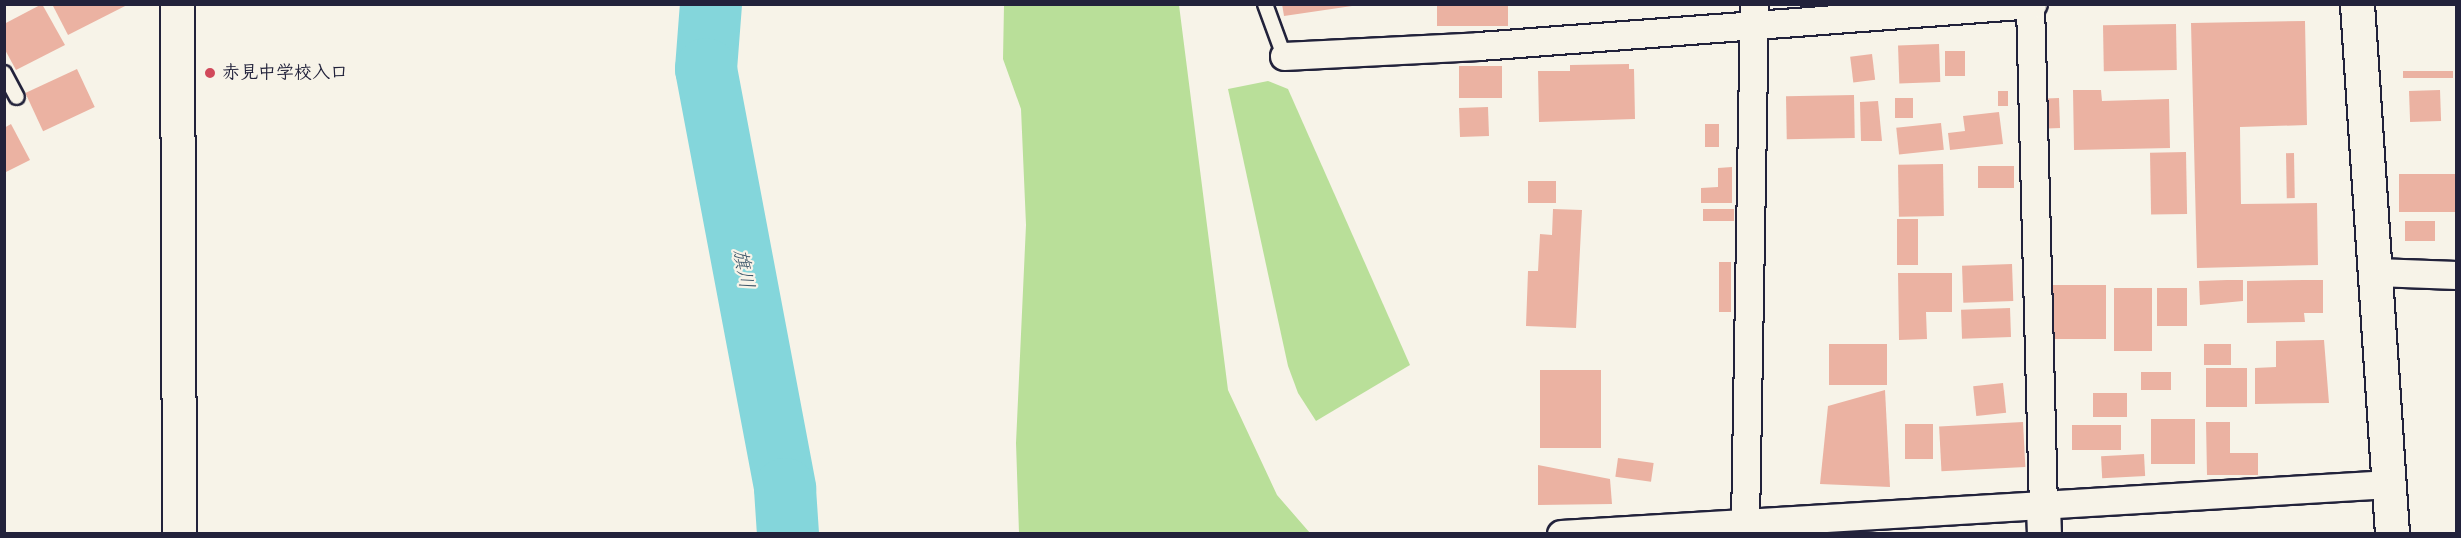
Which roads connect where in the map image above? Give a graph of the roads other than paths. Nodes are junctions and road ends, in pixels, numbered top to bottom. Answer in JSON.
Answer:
{"nodes":[{"id":1,"x":177,"y":4,"type":"edge"},
{"id":2,"x":1265,"y":4,"type":"edge"},
{"id":3,"x":2357,"y":4,"type":"edge"},
{"id":4,"x":2030,"y":5,"type":"edge"},
{"id":5,"x":1754,"y":14,"type":"edge"},
{"id":6,"x":1284,"y":56,"type":"joint"},
{"id":7,"x":4,"y":73,"type":"edge"},
{"id":8,"x":17,"y":97,"type":"dead end"},
{"id":9,"x":2376,"y":272,"type":"junction"},
{"id":10,"x":2457,"y":275,"type":"edge"},
{"id":11,"x":2389,"y":484,"type":"junction"},
{"id":12,"x":2044,"y":520,"type":"edge"},
{"id":13,"x":1745,"y":522,"type":"junction"},
{"id":14,"x":180,"y":534,"type":"edge"},
{"id":15,"x":1562,"y":534,"type":"edge"},
{"id":16,"x":2392,"y":534,"type":"edge"}],
"edges":[{"from":1,"to":14,"type":"street"},
{"from":2,"to":6,"type":"lane"},
{"from":3,"to":9,"type":"street"},
{"from":4,"to":5,"type":"street"},
{"from":4,"to":12,"type":"street"},
{"from":5,"to":6,"type":"street"},
{"from":5,"to":13,"type":"street"},
{"from":7,"to":8,"type":"lane"},
{"from":9,"to":10,"type":"street"},
{"from":9,"to":11,"type":"street"},
{"from":11,"to":12,"type":"street"},
{"from":11,"to":16,"type":"street"},
{"from":12,"to":13,"type":"street"},
{"from":13,"to":15,"type":"street"}]}
